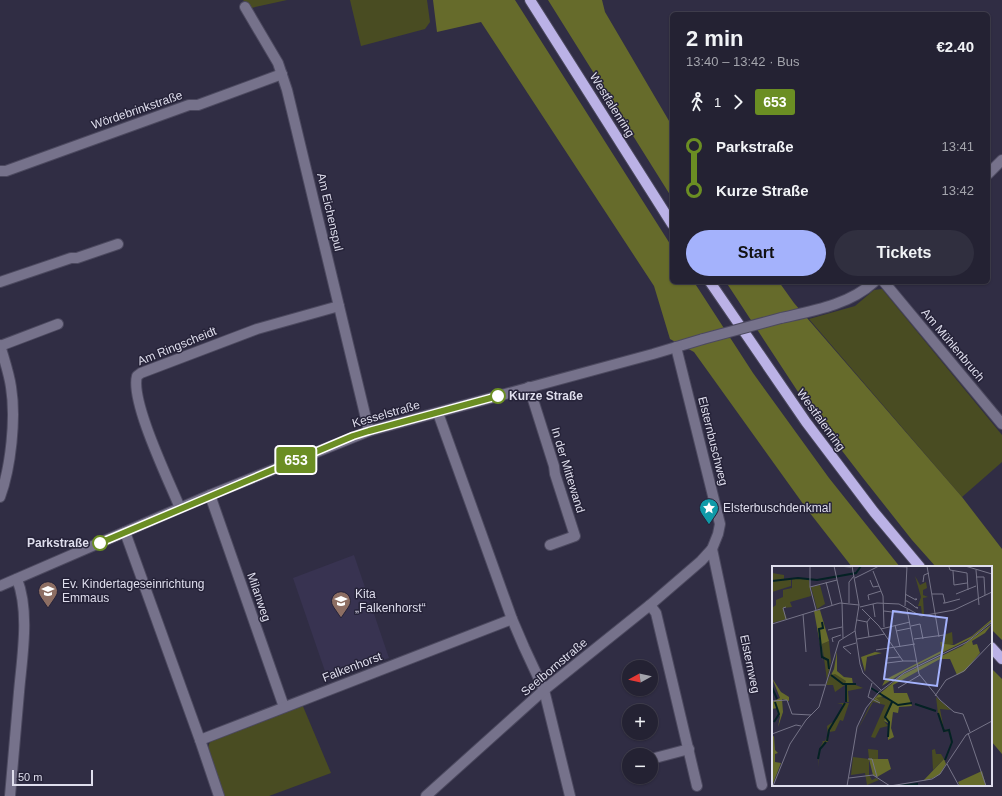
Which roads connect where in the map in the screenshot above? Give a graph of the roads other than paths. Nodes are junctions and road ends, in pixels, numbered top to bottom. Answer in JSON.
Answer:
{"nodes":[{"id":1,"x":530,"y":0,"type":"edge"},
{"id":2,"x":245,"y":7,"type":"dead end"},
{"id":3,"x":282,"y":74,"type":"junction"},
{"id":4,"x":1002,"y":160,"type":"edge"},
{"id":5,"x":0,"y":171,"type":"edge"},
{"id":6,"x":990,"y":172,"type":"edge"},
{"id":7,"x":670,"y":221,"type":"edge"},
{"id":8,"x":118,"y":244,"type":"dead end"},
{"id":9,"x":0,"y":282,"type":"edge"},
{"id":10,"x":711,"y":284,"type":"edge"},
{"id":11,"x":871,"y":284,"type":"edge"},
{"id":12,"x":886,"y":284,"type":"edge"},
{"id":13,"x":339,"y":306,"type":"junction"},
{"id":14,"x":58,"y":324,"type":"dead end"},
{"id":15,"x":0,"y":346,"type":"edge"},
{"id":16,"x":676,"y":347,"type":"junction"},
{"id":17,"x":529,"y":387,"type":"junction"},
{"id":18,"x":438,"y":413,"type":"junction"},
{"id":19,"x":1002,"y":424,"type":"edge"},
{"id":20,"x":369,"y":431,"type":"junction"},
{"id":21,"x":210,"y":495,"type":"junction"},
{"id":22,"x":0,"y":497,"type":"edge"},
{"id":23,"x":180,"y":508,"type":"junction"},
{"id":24,"x":125,"y":532,"type":"junction"},
{"id":25,"x":550,"y":545,"type":"dead end"},
{"id":26,"x":712,"y":549,"type":"junction"},
{"id":27,"x":701,"y":561,"type":"joint"},
{"id":28,"x":919,"y":566,"type":"edge"},
{"id":29,"x":17,"y":578,"type":"junction"},
{"id":30,"x":0,"y":586,"type":"edge"},
{"id":31,"x":650,"y":605,"type":"junction"},
{"id":32,"x":512,"y":619,"type":"junction"},
{"id":33,"x":992,"y":648,"type":"edge"},
{"id":34,"x":1002,"y":659,"type":"edge"},
{"id":35,"x":544,"y":690,"type":"junction"},
{"id":36,"x":284,"y":707,"type":"junction"},
{"id":37,"x":200,"y":740,"type":"junction"},
{"id":38,"x":689,"y":749,"type":"junction"},
{"id":39,"x":658,"y":757,"type":"edge"},
{"id":40,"x":762,"y":785,"type":"dead end"},
{"id":41,"x":697,"y":786,"type":"dead end"},
{"id":42,"x":10,"y":796,"type":"edge"},
{"id":43,"x":219,"y":796,"type":"edge"},
{"id":44,"x":426,"y":796,"type":"edge"},
{"id":45,"x":570,"y":796,"type":"edge"}],
"edges":[{"from":1,"to":7,"type":"main road","name":"Westfalenring"},
{"from":2,"to":3,"type":"street","name":"Am Eichenspul"},
{"from":3,"to":5,"type":"street","name":"Wördebrinkstraße"},
{"from":3,"to":13,"type":"street","name":"Am Eichenspul"},
{"from":4,"to":6,"type":"street"},
{"from":8,"to":9,"type":"street"},
{"from":10,"to":28,"type":"main road","name":"Westfalenring"},
{"from":11,"to":16,"type":"street","name":"Kesselstraße","bridge":true},
{"from":12,"to":19,"type":"street","name":"Am Mühlenbruch"},
{"from":13,"to":20,"type":"street","name":"Am Eichenspul"},
{"from":13,"to":23,"type":"street","name":"Am Ringscheidt"},
{"from":14,"to":15,"type":"street"},
{"from":15,"to":22,"type":"street"},
{"from":16,"to":17,"type":"street","name":"Kesselstraße"},
{"from":16,"to":26,"type":"street","name":"Elsternbuschweg"},
{"from":17,"to":18,"type":"street","name":"Kesselstraße"},
{"from":17,"to":25,"type":"street","name":"In der Mittewand"},
{"from":18,"to":20,"type":"street","name":"Kesselstraße"},
{"from":18,"to":32,"type":"street"},
{"from":20,"to":21,"type":"street","name":"Kesselstraße"},
{"from":21,"to":23,"type":"street","name":"Kesselstraße"},
{"from":21,"to":36,"type":"street","name":"Milanweg"},
{"from":23,"to":24,"type":"street","name":"Kesselstraße"},
{"from":24,"to":29,"type":"street","name":"Kesselstraße"},
{"from":24,"to":37,"type":"street"},
{"from":26,"to":27,"type":"street","name":"Elsternbuschweg"},
{"from":26,"to":40,"type":"street","name":"Elsternweg"},
{"from":27,"to":31,"type":"street","name":"Seelbornstraße"},
{"from":29,"to":30,"type":"street","name":"Kesselstraße"},
{"from":29,"to":42,"type":"street"},
{"from":31,"to":35,"type":"street","name":"Seelbornstraße"},
{"from":31,"to":38,"type":"street"},
{"from":32,"to":35,"type":"street"},
{"from":32,"to":36,"type":"street","name":"Falkenhorst"},
{"from":33,"to":34,"type":"main road"},
{"from":35,"to":44,"type":"street","name":"Seelbornstraße"},
{"from":35,"to":45,"type":"street"},
{"from":36,"to":37,"type":"street","name":"Falkenhorst"},
{"from":37,"to":43,"type":"street"},
{"from":38,"to":39,"type":"street"},
{"from":38,"to":41,"type":"street"}]}
